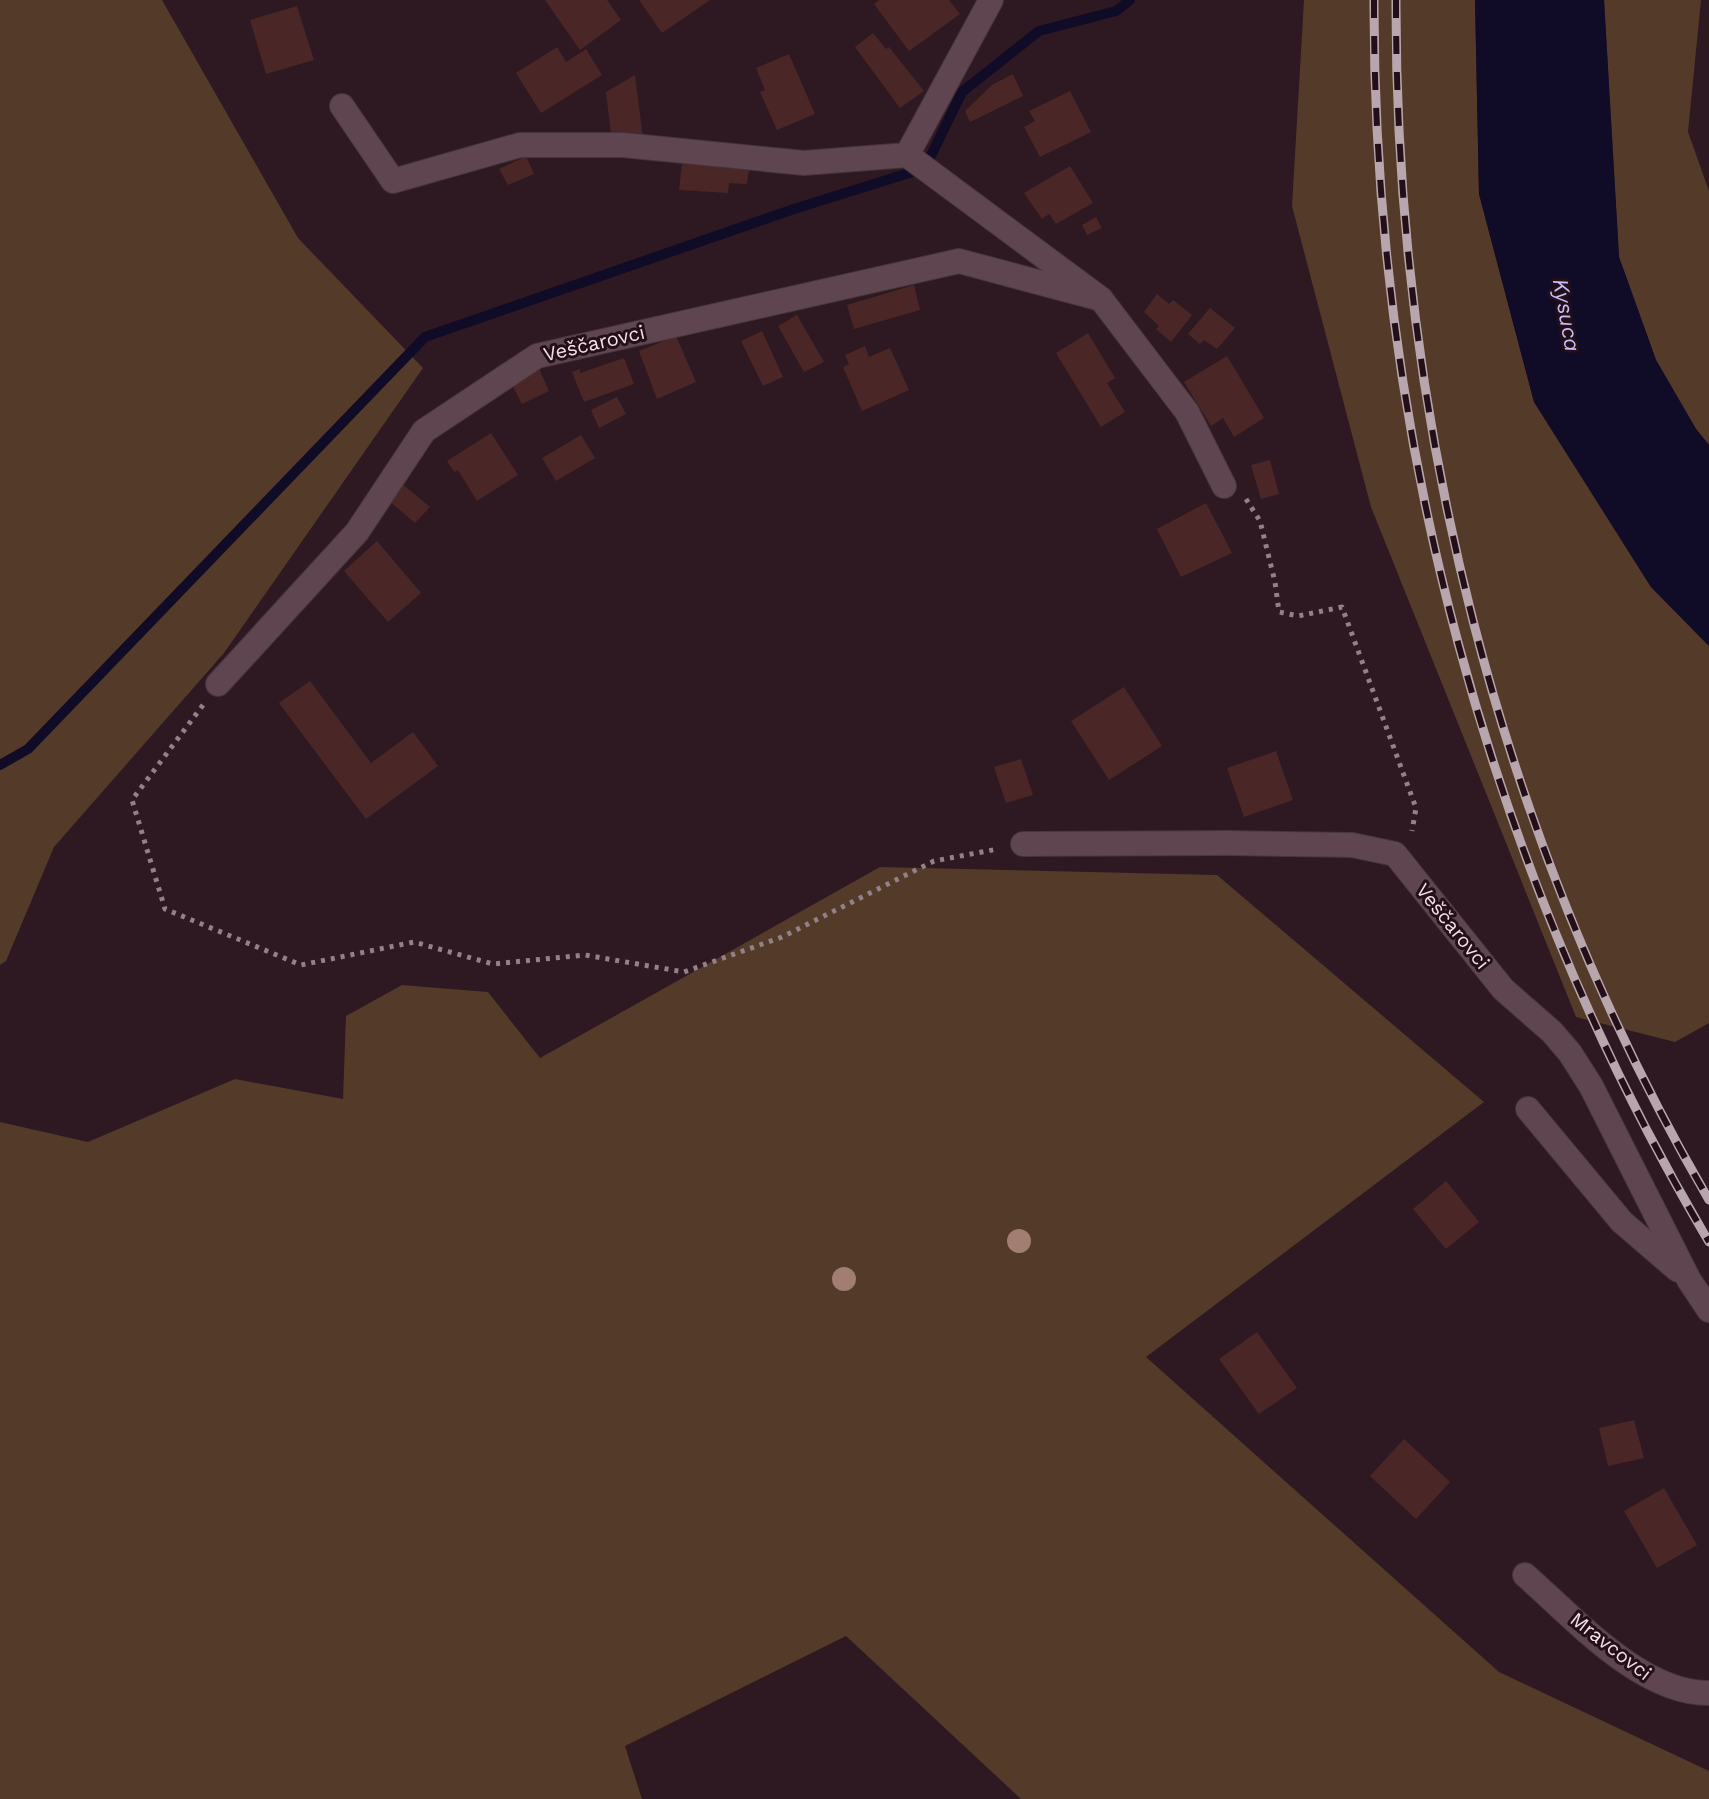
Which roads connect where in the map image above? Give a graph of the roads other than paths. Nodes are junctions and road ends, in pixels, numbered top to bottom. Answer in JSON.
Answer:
{"nodes":[{"id":1,"x":991,"y":0,"type":"edge"},
{"id":2,"x":342,"y":106,"type":"dead end"},
{"id":3,"x":907,"y":155,"type":"junction"},
{"id":4,"x":1101,"y":299,"type":"junction"},
{"id":5,"x":1224,"y":486,"type":"road end"},
{"id":6,"x":218,"y":684,"type":"road end"},
{"id":7,"x":1023,"y":844,"type":"road end"},
{"id":8,"x":1528,"y":1109,"type":"dead end"},
{"id":9,"x":1689,"y":1280,"type":"junction"},
{"id":10,"x":1709,"y":1310,"type":"edge"},
{"id":11,"x":1525,"y":1575,"type":"dead end"},
{"id":12,"x":1709,"y":1693,"type":"edge"}],
"edges":[{"from":1,"to":3,"type":"street"},
{"from":2,"to":3,"type":"street"},
{"from":3,"to":4,"type":"street"},
{"from":4,"to":5,"type":"street"},
{"from":4,"to":6,"type":"street","name":"Veščarovci"},
{"from":7,"to":9,"type":"street","name":"Veščarovci"},
{"from":8,"to":9,"type":"street"},
{"from":9,"to":10,"type":"street","name":"Veščarovci"},
{"from":11,"to":12,"type":"street","name":"Mravcovci"}]}
